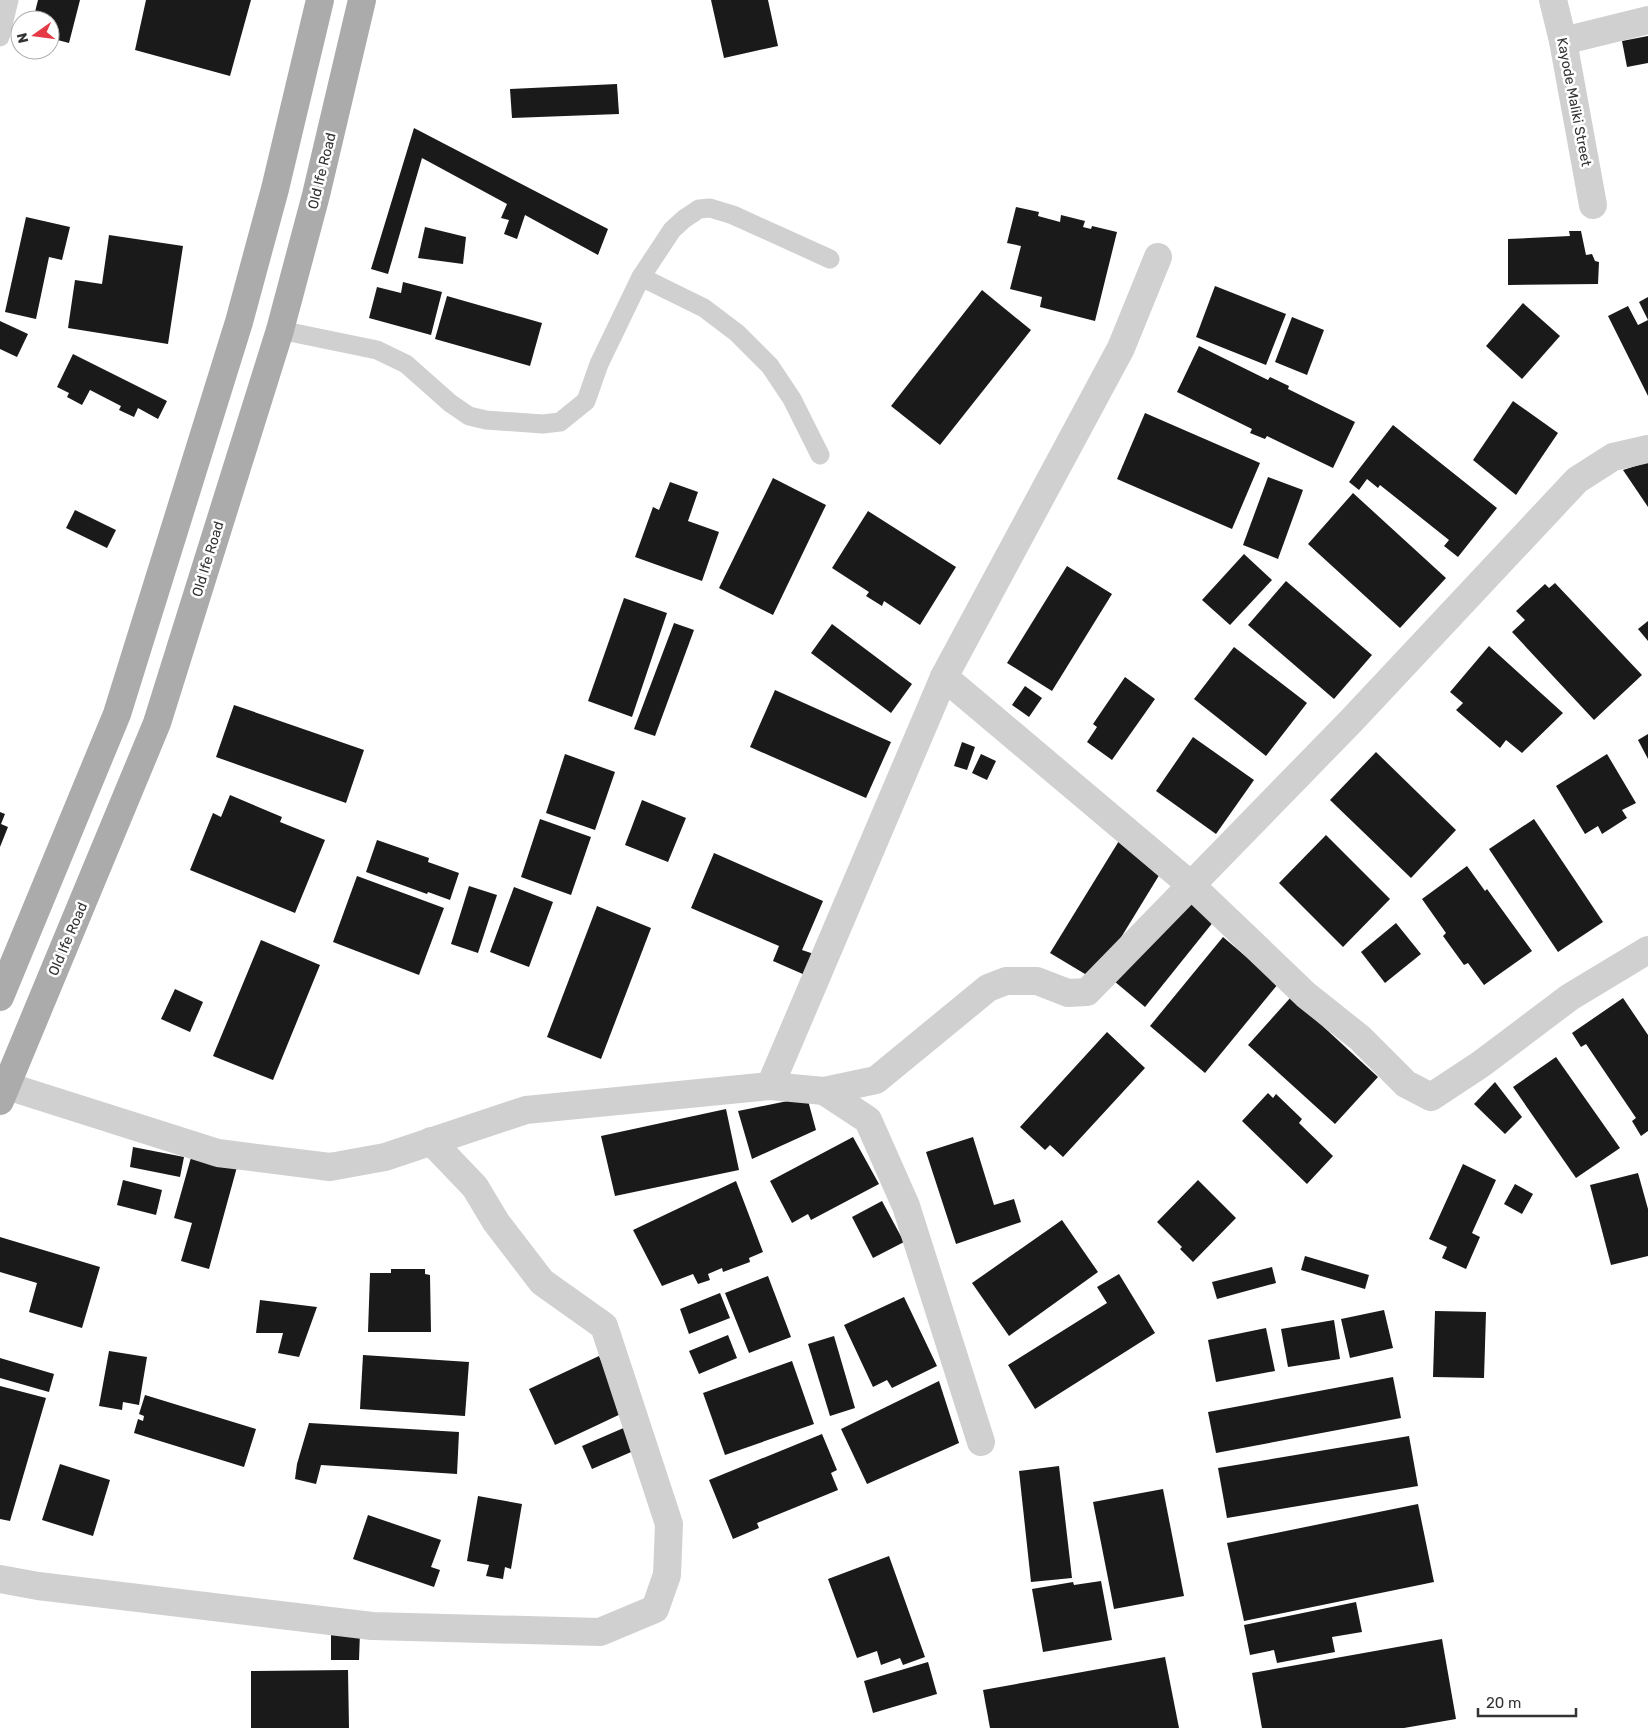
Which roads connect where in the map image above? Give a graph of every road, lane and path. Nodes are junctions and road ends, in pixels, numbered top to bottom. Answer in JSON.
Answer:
{"nodes":[{"id":1,"x":9,"y":0,"type":"edge"},
{"id":2,"x":320,"y":0,"type":"edge"},
{"id":3,"x":362,"y":0,"type":"edge"},
{"id":4,"x":1553,"y":0,"type":"edge"},
{"id":5,"x":1648,"y":20,"type":"edge"},
{"id":6,"x":0,"y":37,"type":"edge"},
{"id":7,"x":1563,"y":41,"type":"junction"},
{"id":8,"x":1592,"y":205,"type":"dead end"},
{"id":9,"x":1158,"y":257,"type":"dead end"},
{"id":10,"x":830,"y":259,"type":"dead end"},
{"id":11,"x":641,"y":277,"type":"junction"},
{"id":12,"x":280,"y":330,"type":"junction"},
{"id":13,"x":1648,"y":450,"type":"edge"},
{"id":14,"x":820,"y":455,"type":"dead end"},
{"id":15,"x":944,"y":677,"type":"junction"},
{"id":16,"x":1192,"y":886,"type":"junction"},
{"id":17,"x":1648,"y":950,"type":"edge"},
{"id":18,"x":0,"y":997,"type":"edge"},
{"id":19,"x":770,"y":1086,"type":"junction"},
{"id":20,"x":824,"y":1091,"type":"junction"},
{"id":21,"x":3,"y":1093,"type":"edge"},
{"id":22,"x":431,"y":1141,"type":"junction"},
{"id":23,"x":981,"y":1442,"type":"dead end"},
{"id":24,"x":0,"y":1579,"type":"edge"}],
"edges":[{"from":1,"to":6,"type":"lane"},
{"from":2,"to":18,"type":"main road"},
{"from":3,"to":12,"type":"main road","name":"Old Ife Road"},
{"from":4,"to":7,"type":"street","name":"Kayode Maliki Street"},
{"from":5,"to":7,"type":"street"},
{"from":7,"to":8,"type":"street","name":"Kayode Maliki Street"},
{"from":9,"to":15,"type":"street"},
{"from":10,"to":11,"type":"lane"},
{"from":11,"to":12,"type":"lane"},
{"from":11,"to":14,"type":"lane"},
{"from":12,"to":21,"type":"main road","name":"Old Ife Road"},
{"from":13,"to":16,"type":"street"},
{"from":15,"to":16,"type":"street"},
{"from":15,"to":19,"type":"street"},
{"from":16,"to":17,"type":"street"},
{"from":16,"to":20,"type":"street"},
{"from":19,"to":20,"type":"street"},
{"from":19,"to":22,"type":"street"},
{"from":20,"to":23,"type":"street"},
{"from":21,"to":22,"type":"street"},
{"from":22,"to":24,"type":"street"}]}
